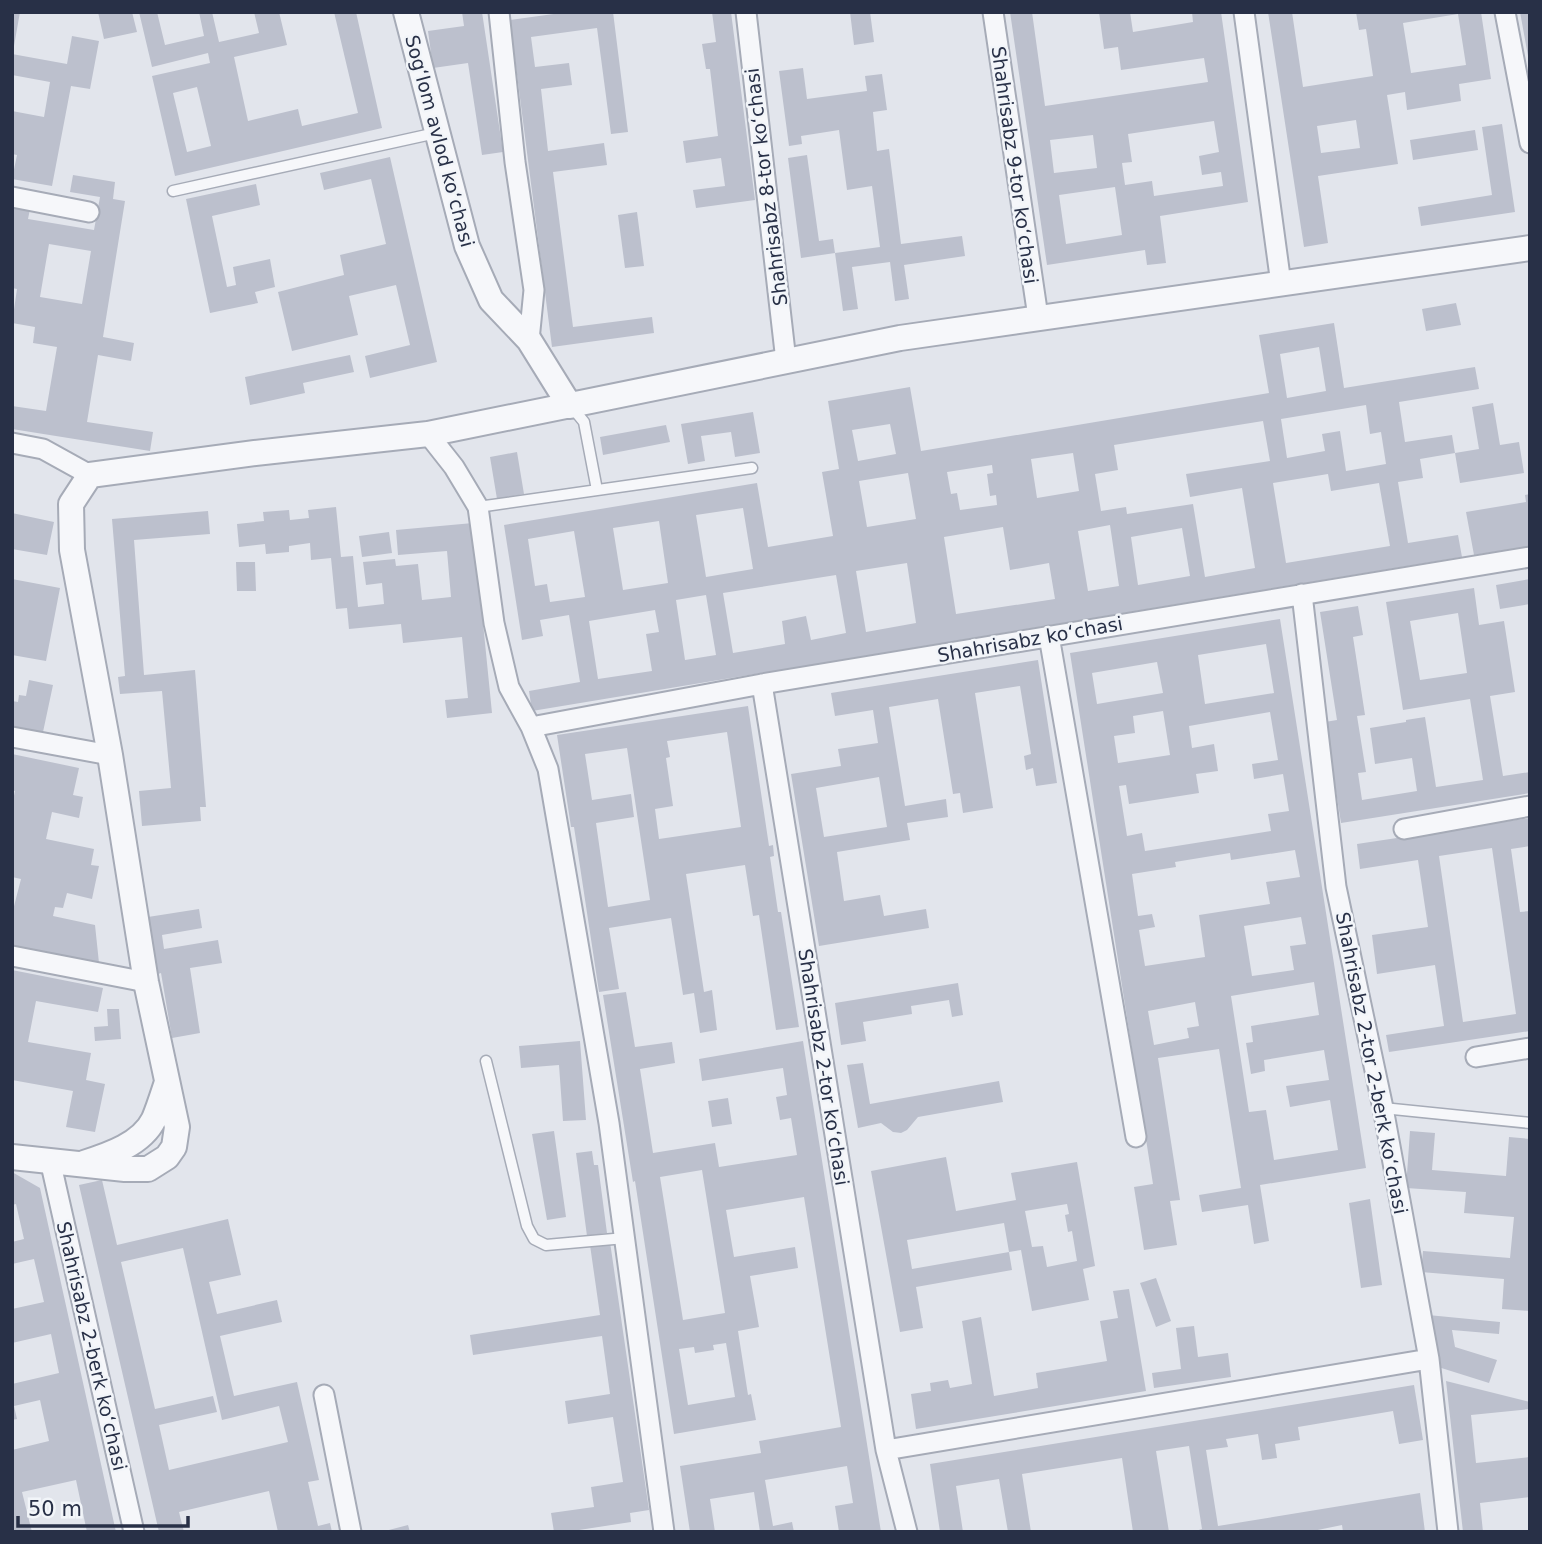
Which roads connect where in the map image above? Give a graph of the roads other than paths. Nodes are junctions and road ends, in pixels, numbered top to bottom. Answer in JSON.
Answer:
{"nodes":[{"id":1,"x":406,"y":12,"type":"edge"},
{"id":2,"x":499,"y":12,"type":"edge"},
{"id":3,"x":746,"y":12,"type":"edge"},
{"id":4,"x":993,"y":12,"type":"edge"},
{"id":5,"x":1244,"y":12,"type":"edge"},
{"id":6,"x":1505,"y":12,"type":"edge"},
{"id":7,"x":439,"y":132,"type":"junction"},
{"id":8,"x":1530,"y":144,"type":"edge"},
{"id":9,"x":173,"y":191,"type":"dead end"},
{"id":10,"x":12,"y":197,"type":"edge"},
{"id":11,"x":89,"y":212,"type":"dead end"},
{"id":12,"x":1530,"y":248,"type":"edge"},
{"id":13,"x":1281,"y":284,"type":"junction"},
{"id":14,"x":1038,"y":317,"type":"junction"},
{"id":15,"x":529,"y":340,"type":"junction"},
{"id":16,"x":786,"y":361,"type":"junction"},
{"id":17,"x":570,"y":406,"type":"junction"},
{"id":18,"x":428,"y":434,"type":"junction"},
{"id":19,"x":12,"y":443,"type":"edge"},
{"id":20,"x":752,"y":468,"type":"dead end"},
{"id":21,"x":90,"y":475,"type":"junction"},
{"id":22,"x":597,"y":489,"type":"junction"},
{"id":23,"x":478,"y":507,"type":"junction"},
{"id":24,"x":1530,"y":557,"type":"edge"},
{"id":25,"x":1302,"y":594,"type":"junction"},
{"id":26,"x":1049,"y":636,"type":"junction"},
{"id":27,"x":762,"y":684,"type":"junction"},
{"id":28,"x":531,"y":727,"type":"junction"},
{"id":29,"x":12,"y":737,"type":"edge"},
{"id":30,"x":110,"y":755,"type":"junction"},
{"id":31,"x":1530,"y":806,"type":"edge"},
{"id":32,"x":1405,"y":829,"type":"dead end"},
{"id":33,"x":12,"y":956,"type":"edge"},
{"id":34,"x":146,"y":982,"type":"junction"},
{"id":35,"x":1530,"y":1048,"type":"edge"},
{"id":36,"x":1476,"y":1057,"type":"dead end"},
{"id":37,"x":486,"y":1061,"type":"dead end"},
{"id":38,"x":167,"y":1082,"type":"junction"},
{"id":39,"x":1383,"y":1108,"type":"junction"},
{"id":40,"x":1530,"y":1123,"type":"edge"},
{"id":41,"x":1136,"y":1137,"type":"dead end"},
{"id":42,"x":12,"y":1157,"type":"edge"},
{"id":43,"x":50,"y":1160,"type":"junction"},
{"id":44,"x":80,"y":1164,"type":"junction"},
{"id":45,"x":625,"y":1238,"type":"junction"},
{"id":46,"x":1429,"y":1359,"type":"junction"},
{"id":47,"x":324,"y":1395,"type":"dead end"},
{"id":48,"x":887,"y":1450,"type":"junction"},
{"id":49,"x":134,"y":1532,"type":"edge"},
{"id":50,"x":351,"y":1532,"type":"edge"},
{"id":51,"x":664,"y":1532,"type":"edge"},
{"id":52,"x":907,"y":1532,"type":"edge"},
{"id":53,"x":1448,"y":1532,"type":"edge"}],
"edges":[{"from":1,"to":7,"type":"street","name":"Sogʻlom avlod koʻchasi"},
{"from":2,"to":15,"type":"street"},
{"from":3,"to":16,"type":"street","name":"Shahrisabz 8-tor koʻchasi"},
{"from":4,"to":14,"type":"street","name":"Shahrisabz 9-tor koʻchasi"},
{"from":5,"to":13,"type":"street"},
{"from":6,"to":8,"type":"street"},
{"from":7,"to":9,"type":"lane"},
{"from":7,"to":15,"type":"street","name":"Sogʻlom avlod koʻchasi"},
{"from":10,"to":11,"type":"street"},
{"from":12,"to":13,"type":"street"},
{"from":13,"to":14,"type":"street"},
{"from":14,"to":16,"type":"street"},
{"from":15,"to":17,"type":"street","name":"Sogʻlom avlod koʻchasi"},
{"from":16,"to":17,"type":"street"},
{"from":17,"to":18,"type":"street"},
{"from":17,"to":22,"type":"lane"},
{"from":18,"to":21,"type":"street"},
{"from":18,"to":23,"type":"street"},
{"from":19,"to":21,"type":"street"},
{"from":20,"to":22,"type":"lane"},
{"from":21,"to":30,"type":"street"},
{"from":22,"to":23,"type":"lane"},
{"from":23,"to":28,"type":"street"},
{"from":24,"to":25,"type":"street","name":"Shahrisabz koʻchasi"},
{"from":25,"to":26,"type":"street","name":"Shahrisabz koʻchasi"},
{"from":25,"to":39,"type":"street","name":"Shahrisabz 2-tor 2-berk koʻchasi"},
{"from":26,"to":27,"type":"street","name":"Shahrisabz koʻchasi"},
{"from":26,"to":41,"type":"street"},
{"from":27,"to":28,"type":"street","name":"Shahrisabz koʻchasi"},
{"from":27,"to":48,"type":"street","name":"Shahrisabz 2-tor koʻchasi"},
{"from":28,"to":45,"type":"street"},
{"from":29,"to":30,"type":"street"},
{"from":30,"to":34,"type":"street"},
{"from":31,"to":32,"type":"street"},
{"from":33,"to":34,"type":"street"},
{"from":34,"to":38,"type":"street"},
{"from":35,"to":36,"type":"street"},
{"from":37,"to":45,"type":"lane"},
{"from":38,"to":44,"type":"street"},
{"from":38,"to":44,"type":"street"},
{"from":39,"to":40,"type":"lane"},
{"from":39,"to":46,"type":"street","name":"Shahrisabz 2-tor 2-berk koʻchasi"},
{"from":42,"to":43,"type":"street"},
{"from":43,"to":44,"type":"street"},
{"from":43,"to":49,"type":"street","name":"Shahrisabz 2-berk koʻchasi"},
{"from":45,"to":51,"type":"street"},
{"from":46,"to":48,"type":"street"},
{"from":46,"to":53,"type":"street","name":"Shahrisabz 2-tor 2-berk koʻchasi"},
{"from":47,"to":50,"type":"street"},
{"from":48,"to":52,"type":"street","name":"Shahrisabz 2-tor koʻchasi"}]}
